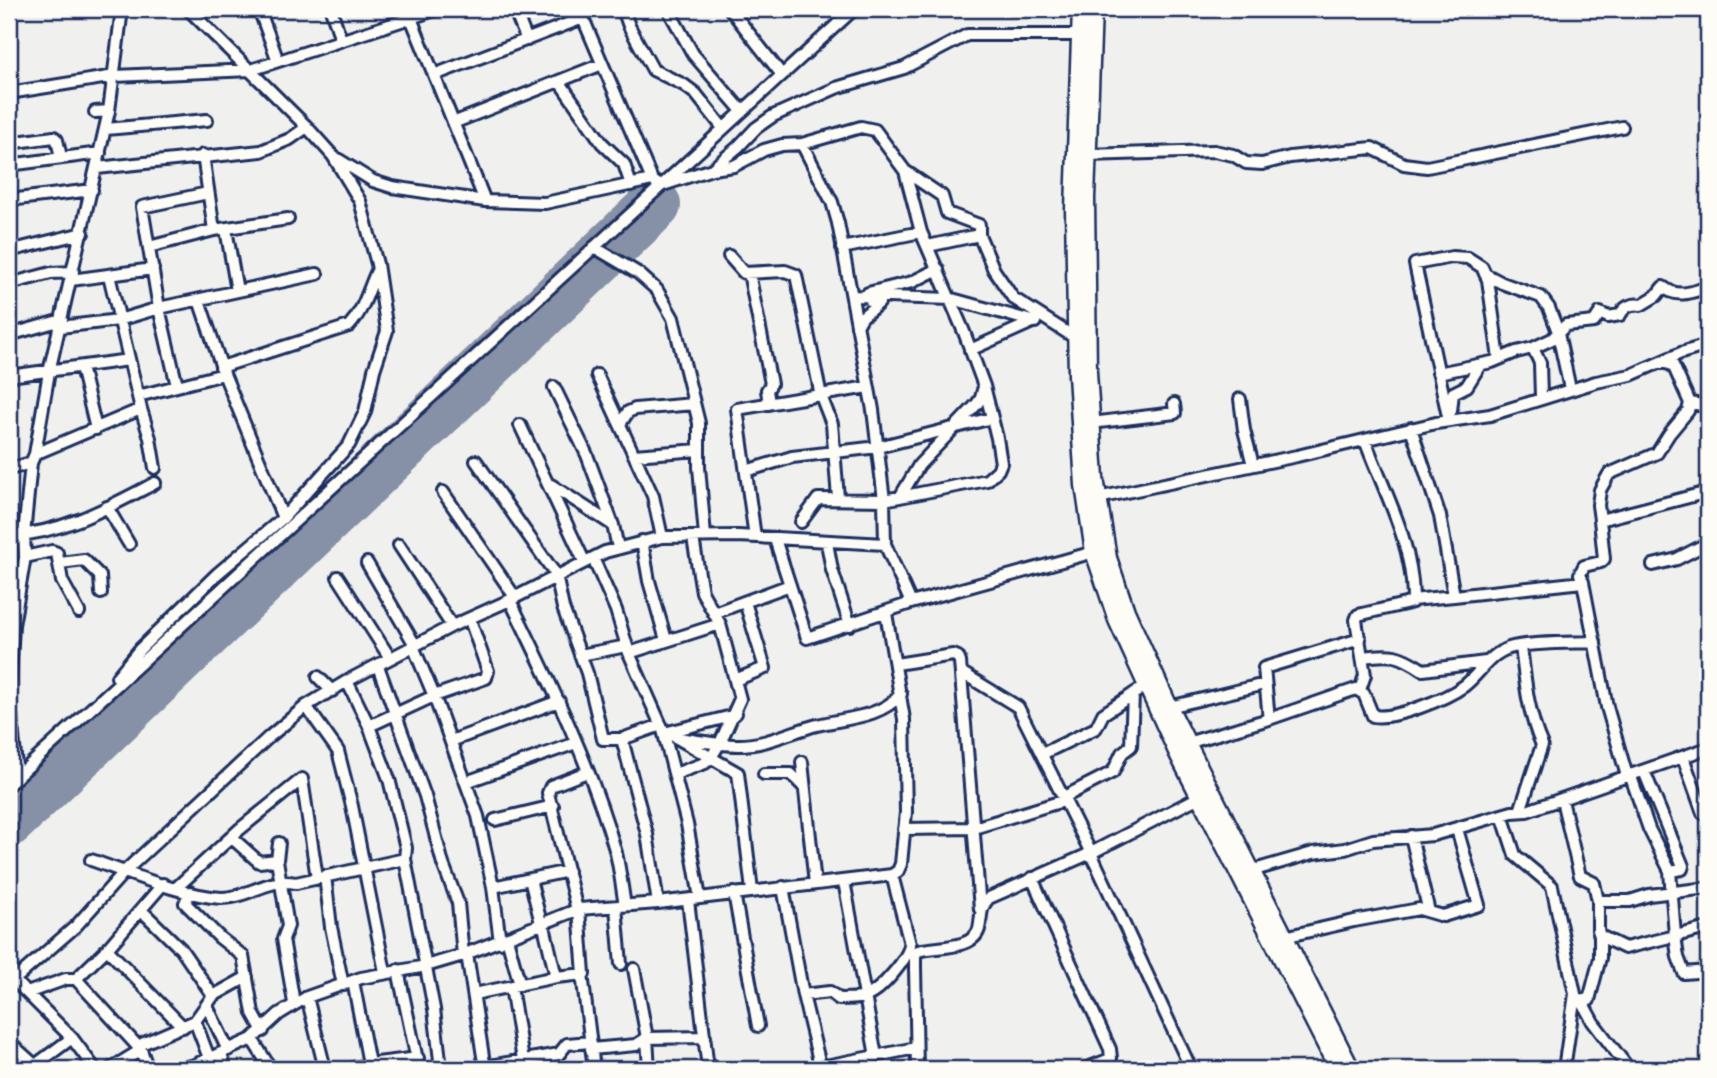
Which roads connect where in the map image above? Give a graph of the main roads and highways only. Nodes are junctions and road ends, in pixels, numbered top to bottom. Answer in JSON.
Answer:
{"nodes":[{"id":1,"x":1081,"y":9,"type":"edge"},
{"id":2,"x":1093,"y":9,"type":"edge"},
{"id":3,"x":1206,"y":794,"type":"junction"},
{"id":4,"x":1339,"y":1069,"type":"edge"}],
"edges":[{"from":1,"to":3,"type":"highway"},
{"from":2,"to":3,"type":"highway"},
{"from":3,"to":4,"type":"highway"},
{"from":3,"to":4,"type":"highway"}]}
